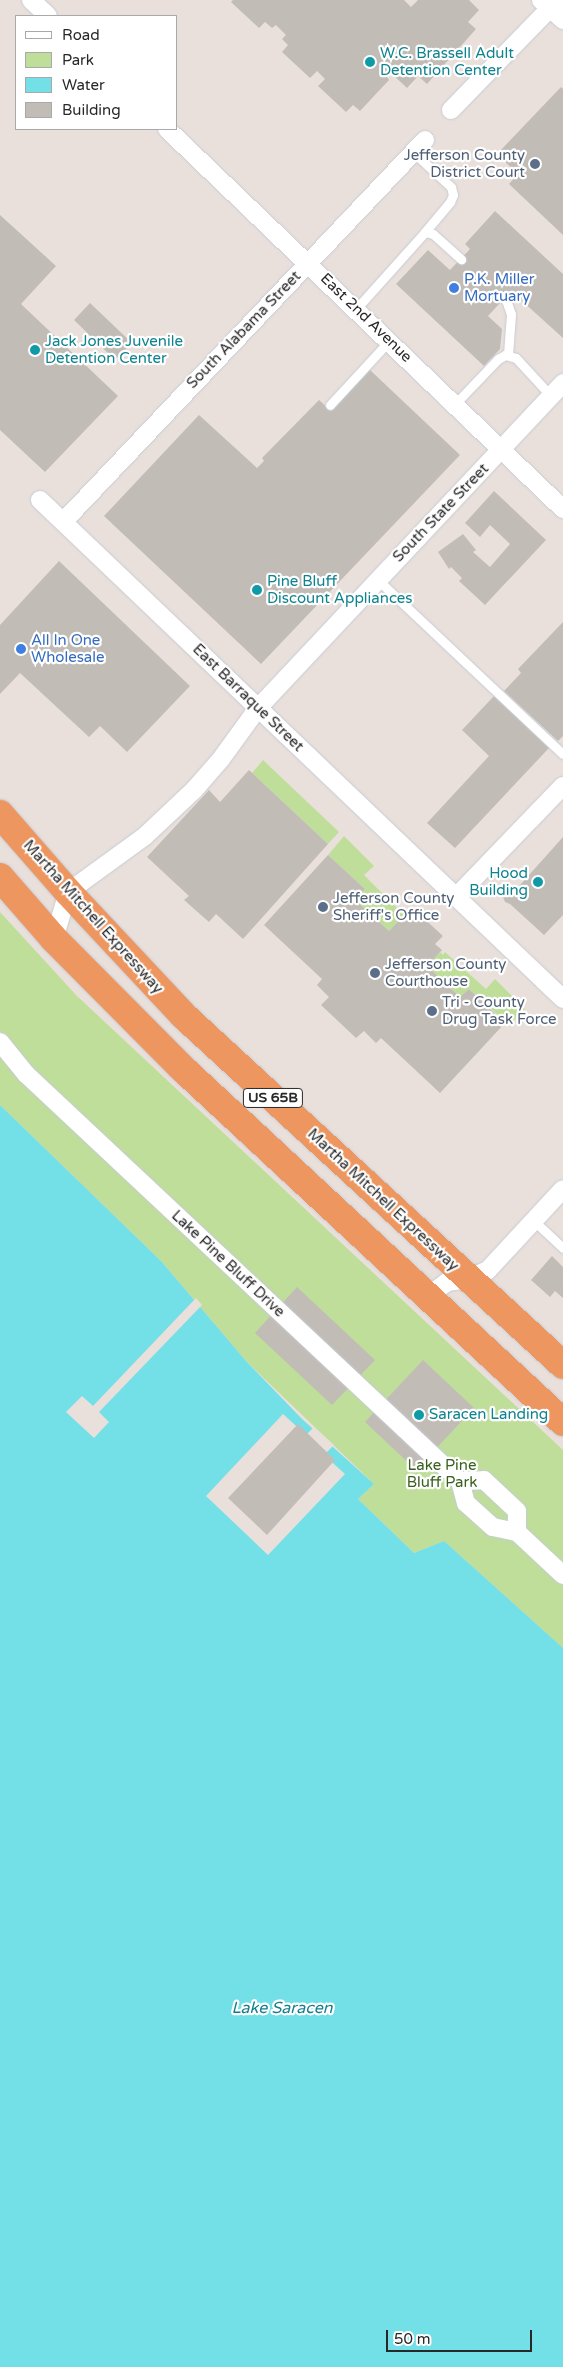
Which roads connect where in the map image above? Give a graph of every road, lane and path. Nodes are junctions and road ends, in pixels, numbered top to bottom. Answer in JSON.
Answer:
{"nodes":[{"id":1,"x":31,"y":0,"type":"edge"},
{"id":2,"x":553,"y":7,"type":"edge"},
{"id":3,"x":47,"y":15,"type":"edge"},
{"id":4,"x":451,"y":110,"type":"dead end"},
{"id":5,"x":168,"y":130,"type":"edge"},
{"id":6,"x":419,"y":146,"type":"joint"},
{"id":7,"x":425,"y":232,"type":"junction"},
{"id":8,"x":461,"y":259,"type":"dead end"},
{"id":9,"x":308,"y":263,"type":"junction"},
{"id":10,"x":505,"y":296,"type":"dead end"},
{"id":11,"x":356,"y":309,"type":"junction"},
{"id":12,"x":389,"y":341,"type":"junction"},
{"id":13,"x":508,"y":355,"type":"junction"},
{"id":14,"x":557,"y":390,"type":"edge"},
{"id":15,"x":455,"y":404,"type":"junction"},
{"id":16,"x":330,"y":405,"type":"dead end"},
{"id":17,"x":501,"y":450,"type":"junction"},
{"id":18,"x":40,"y":500,"type":"dead end"},
{"id":19,"x":563,"y":509,"type":"edge"},
{"id":20,"x":64,"y":521,"type":"junction"},
{"id":21,"x":377,"y":579,"type":"junction"},
{"id":22,"x":258,"y":708,"type":"junction"},
{"id":23,"x":563,"y":754,"type":"edge"},
{"id":24,"x":563,"y":786,"type":"edge"},
{"id":25,"x":0,"y":814,"type":"edge"},
{"id":26,"x":0,"y":877,"type":"edge"},
{"id":27,"x":68,"y":892,"type":"junction"},
{"id":28,"x":456,"y":897,"type":"junction"},
{"id":29,"x":54,"y":939,"type":"junction"},
{"id":30,"x":563,"y":999,"type":"edge"},
{"id":31,"x":2,"y":1051,"type":"edge"},
{"id":32,"x":563,"y":1189,"type":"edge"},
{"id":33,"x":533,"y":1220,"type":"junction"},
{"id":34,"x":563,"y":1248,"type":"edge"},
{"id":35,"x":468,"y":1279,"type":"junction"},
{"id":36,"x":428,"y":1296,"type":"junction"},
{"id":37,"x":563,"y":1365,"type":"edge"},
{"id":38,"x":563,"y":1422,"type":"edge"},
{"id":39,"x":460,"y":1481,"type":"junction"},
{"id":40,"x":517,"y":1532,"type":"junction"},
{"id":41,"x":563,"y":1576,"type":"edge"}],
"edges":[{"from":1,"to":3,"type":"street"},
{"from":2,"to":4,"type":"street"},
{"from":5,"to":9,"type":"street","name":"East 2nd Avenue"},
{"from":6,"to":7,"type":"lane"},
{"from":6,"to":9,"type":"street","name":"South Alabama Street"},
{"from":7,"to":8,"type":"lane"},
{"from":7,"to":11,"type":"lane"},
{"from":9,"to":11,"type":"street","name":"East 2nd Avenue"},
{"from":9,"to":20,"type":"street","name":"South Alabama Street"},
{"from":10,"to":13,"type":"lane"},
{"from":11,"to":12,"type":"street","name":"East 2nd Avenue"},
{"from":12,"to":15,"type":"street","name":"East 2nd Avenue"},
{"from":12,"to":16,"type":"lane"},
{"from":13,"to":14,"type":"lane"},
{"from":13,"to":15,"type":"lane"},
{"from":14,"to":17,"type":"street","name":"South State Street"},
{"from":15,"to":17,"type":"street","name":"East 2nd Avenue"},
{"from":17,"to":19,"type":"street","name":"East 2nd Avenue"},
{"from":17,"to":21,"type":"street","name":"South State Street"},
{"from":18,"to":20,"type":"street","name":"East Barraque Street"},
{"from":20,"to":22,"type":"street","name":"East Barraque Street"},
{"from":21,"to":22,"type":"street","name":"South State Street"},
{"from":21,"to":23,"type":"lane"},
{"from":22,"to":27,"type":"street","name":"South State Street"},
{"from":22,"to":28,"type":"street","name":"East Barraque Street"},
{"from":24,"to":28,"type":"street"},
{"from":25,"to":27,"type":"highway","name":"Martha Mitchell Expressway","number":"US 65B"},
{"from":26,"to":29,"type":"highway","number":"US 65B"},
{"from":27,"to":29,"type":"street"},
{"from":27,"to":35,"type":"highway","name":"Martha Mitchell Expressway","number":"US 65B"},
{"from":28,"to":30,"type":"street","name":"East Barraque Street"},
{"from":29,"to":36,"type":"highway","number":"US 65B"},
{"from":31,"to":39,"type":"street","name":"Lake Pine Bluff Drive"},
{"from":32,"to":33,"type":"street"},
{"from":33,"to":34,"type":"lane"},
{"from":33,"to":35,"type":"street"},
{"from":35,"to":36,"type":"street"},
{"from":35,"to":37,"type":"highway","name":"Martha Mitchell Expressway","number":"US 65B"},
{"from":36,"to":38,"type":"highway","number":"US 65B"},
{"from":39,"to":40,"type":"street","name":"Lake Pine Bluff Drive"},
{"from":39,"to":40,"type":"street"},
{"from":40,"to":41,"type":"street","name":"Lake Pine Bluff Drive"}]}
